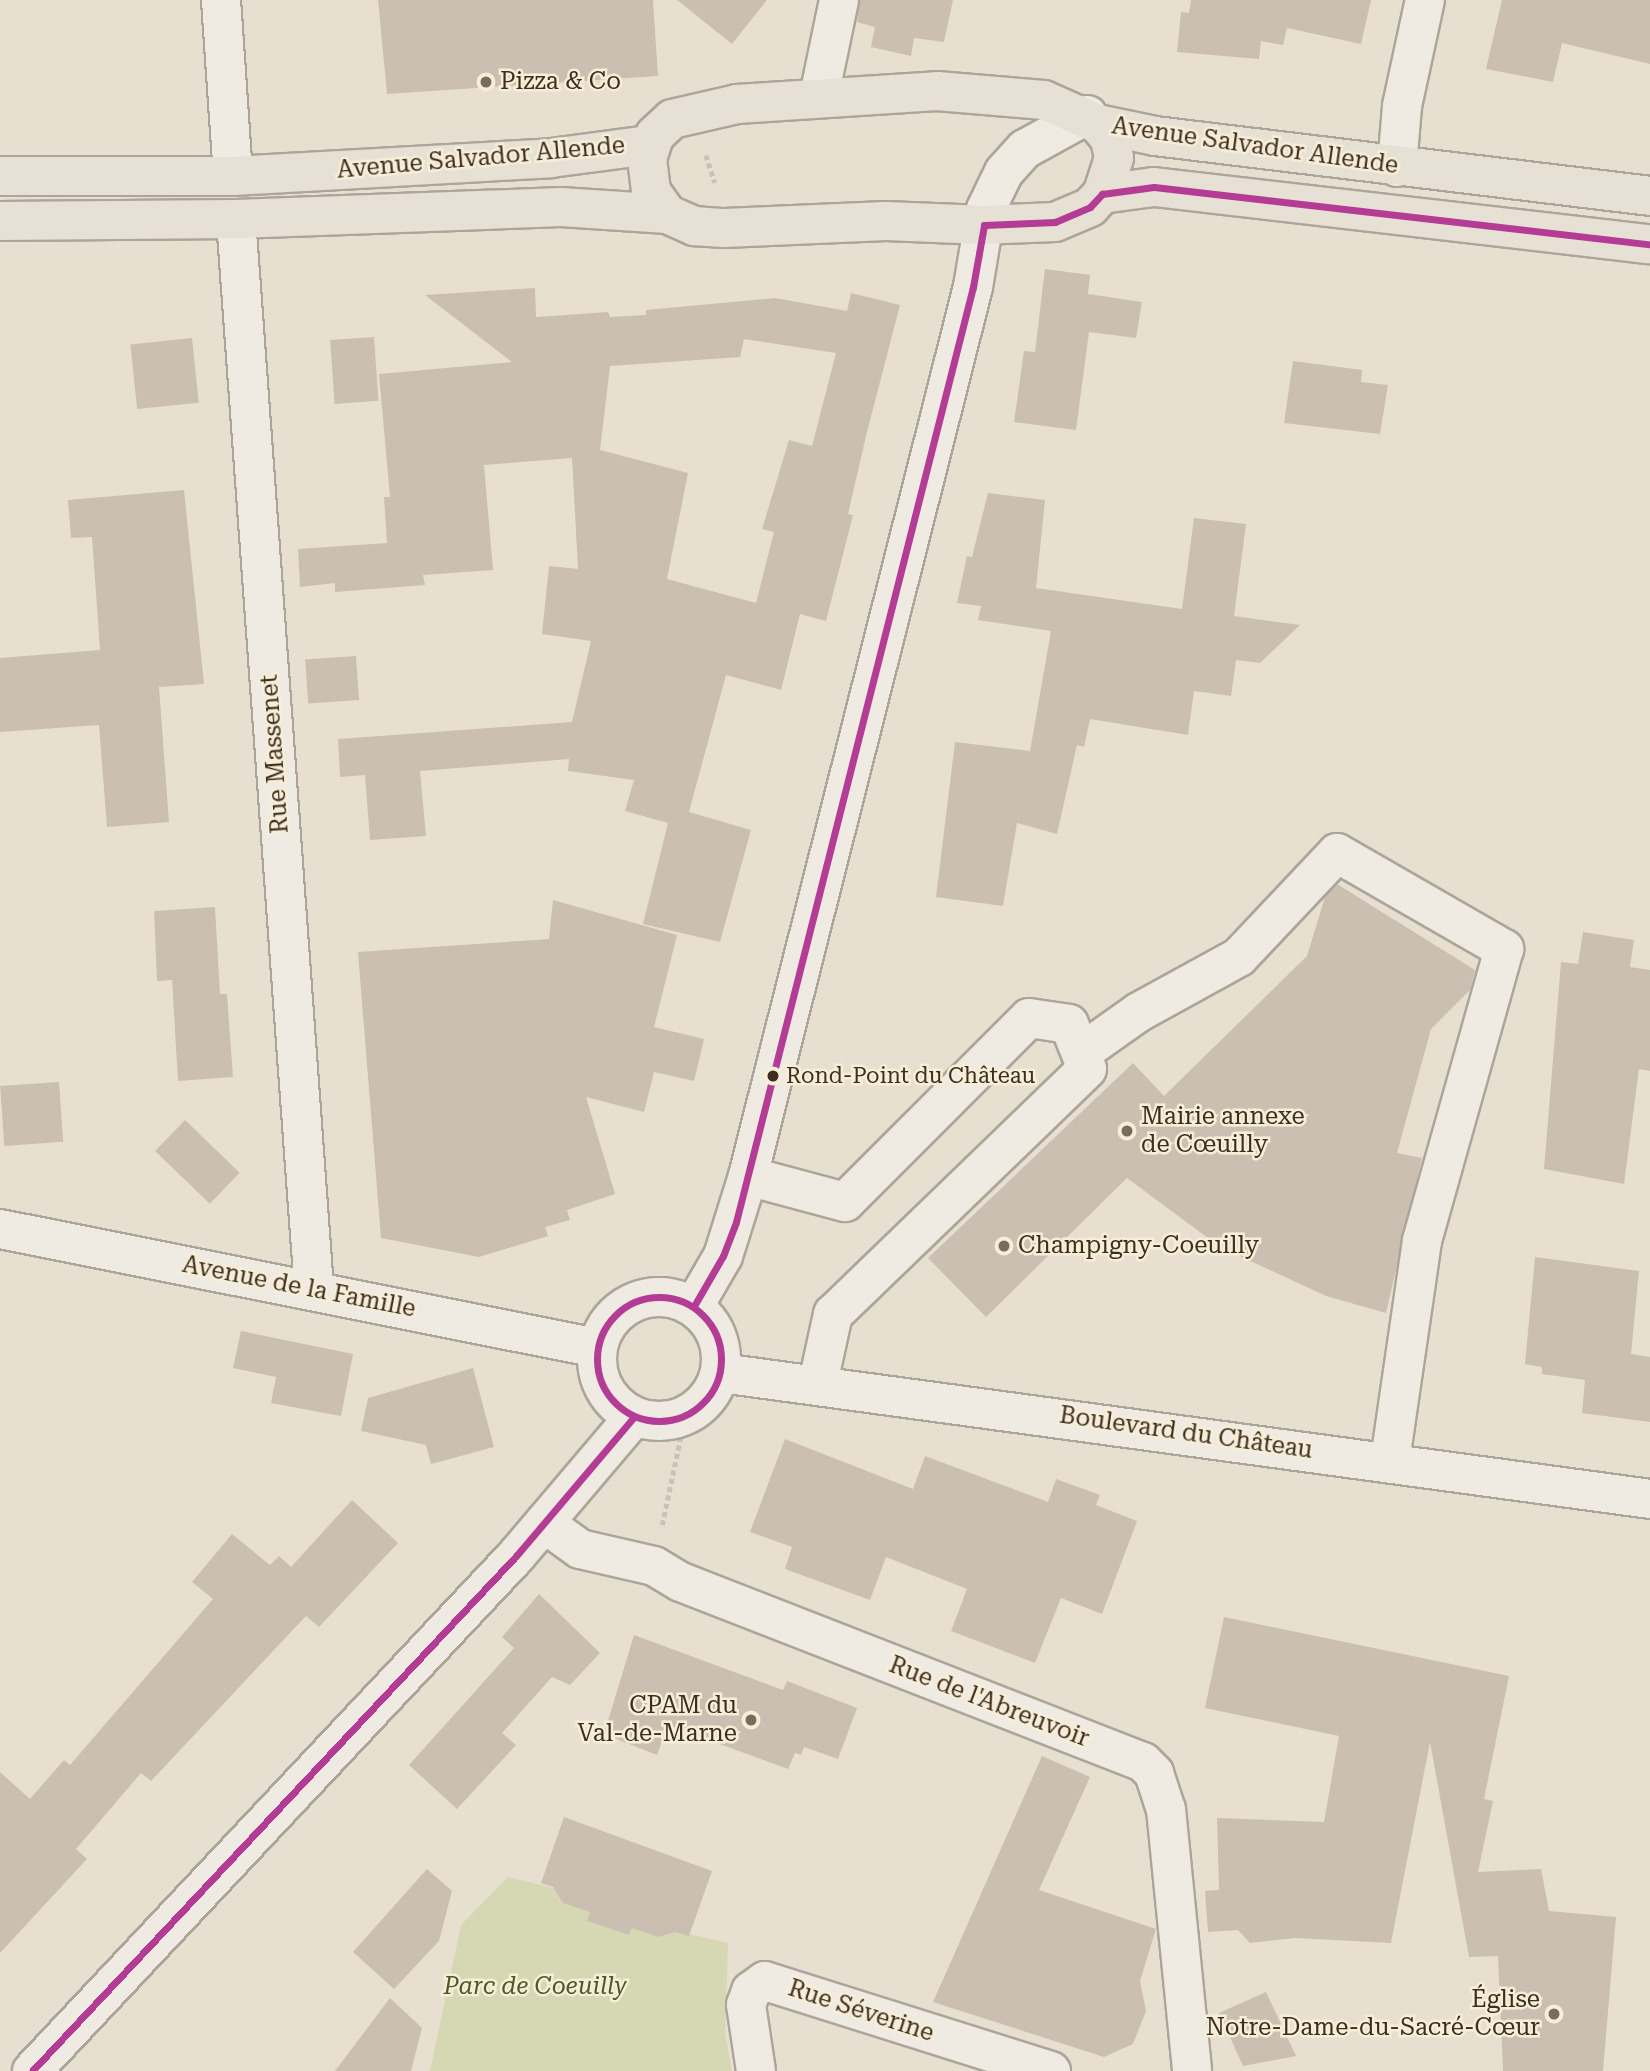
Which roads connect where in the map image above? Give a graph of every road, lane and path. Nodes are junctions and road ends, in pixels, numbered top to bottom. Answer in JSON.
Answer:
{"nodes":[{"id":1,"x":221,"y":0,"type":"edge"},
{"id":2,"x":839,"y":0,"type":"edge"},
{"id":3,"x":1425,"y":0,"type":"edge"},
{"id":4,"x":819,"y":96,"type":"junction"},
{"id":5,"x":1093,"y":119,"type":"junction"},
{"id":6,"x":702,"y":141,"type":"dead end"},
{"id":7,"x":650,"y":145,"type":"junction"},
{"id":8,"x":1397,"y":166,"type":"junction"},
{"id":9,"x":0,"y":176,"type":"edge"},
{"id":10,"x":233,"y":176,"type":"junction"},
{"id":11,"x":717,"y":191,"type":"dead end"},
{"id":12,"x":1102,"y":194,"type":"junction"},
{"id":13,"x":1650,"y":195,"type":"edge"},
{"id":14,"x":667,"y":214,"type":"junction"},
{"id":15,"x":236,"y":219,"type":"junction"},
{"id":16,"x":0,"y":221,"type":"edge"},
{"id":17,"x":984,"y":225,"type":"junction"},
{"id":18,"x":1650,"y":244,"type":"edge"},
{"id":19,"x":1080,"y":1053,"type":"junction"},
{"id":20,"x":748,"y":1176,"type":"junction"},
{"id":21,"x":0,"y":1229,"type":"edge"},
{"id":22,"x":314,"y":1288,"type":"junction"},
{"id":23,"x":695,"y":1306,"type":"junction"},
{"id":24,"x":597,"y":1348,"type":"junction"},
{"id":25,"x":721,"y":1373,"type":"junction"},
{"id":26,"x":818,"y":1384,"type":"junction"},
{"id":27,"x":685,"y":1416,"type":"junction"},
{"id":28,"x":634,"y":1417,"type":"junction"},
{"id":29,"x":1390,"y":1461,"type":"junction"},
{"id":30,"x":1650,"y":1499,"type":"edge"},
{"id":31,"x":544,"y":1523,"type":"junction"},
{"id":32,"x":654,"y":1566,"type":"junction"},
{"id":33,"x":32,"y":2071,"type":"edge"},
{"id":34,"x":756,"y":2071,"type":"edge"},
{"id":35,"x":1051,"y":2071,"type":"edge"},
{"id":36,"x":1192,"y":2071,"type":"edge"}],
"edges":[{"from":1,"to":10,"type":"street"},
{"from":2,"to":4,"type":"street"},
{"from":3,"to":8,"type":"street"},
{"from":4,"to":5,"type":"main road","name":"Avenue Salvador Allende"},
{"from":4,"to":7,"type":"main road","name":"Avenue Salvador Allende"},
{"from":5,"to":8,"type":"main road","name":"Avenue Salvador Allende"},
{"from":5,"to":12,"type":"main road"},
{"from":5,"to":17,"type":"street"},
{"from":6,"to":11,"type":"path"},
{"from":7,"to":10,"type":"main road","name":"Avenue Salvador Allende"},
{"from":7,"to":14,"type":"main road"},
{"from":8,"to":13,"type":"main road","name":"Avenue Salvador Allende"},
{"from":9,"to":10,"type":"main road","name":"Avenue Salvador Allende"},
{"from":12,"to":17,"type":"main road","name":"Avenue Salvador Allende"},
{"from":12,"to":18,"type":"main road","name":"Avenue Salvador Allende"},
{"from":14,"to":15,"type":"main road","name":"Avenue Salvador Allende"},
{"from":14,"to":17,"type":"main road","name":"Avenue Salvador Allende"},
{"from":15,"to":16,"type":"main road","name":"Avenue Salvador Allende"},
{"from":15,"to":22,"type":"street","name":"Rue Massenet"},
{"from":17,"to":20,"type":"street"},
{"from":19,"to":20,"type":"street"},
{"from":19,"to":26,"type":"street"},
{"from":19,"to":29,"type":"street"},
{"from":20,"to":23,"type":"street"},
{"from":21,"to":22,"type":"street","name":"Avenue de la Famille"},
{"from":22,"to":24,"type":"street","name":"Avenue de la Famille"},
{"from":23,"to":24,"type":"street"},
{"from":23,"to":25,"type":"street"},
{"from":24,"to":28,"type":"street"},
{"from":25,"to":26,"type":"street","name":"Boulevard du Château"},
{"from":25,"to":27,"type":"street"},
{"from":26,"to":29,"type":"street","name":"Boulevard du Château"},
{"from":27,"to":28,"type":"street"},
{"from":27,"to":32,"type":"path"},
{"from":28,"to":31,"type":"street"},
{"from":29,"to":30,"type":"street","name":"Boulevard du Château"},
{"from":31,"to":32,"type":"street","name":"Rue de l'Abreuvoir"},
{"from":31,"to":33,"type":"street"},
{"from":32,"to":36,"type":"street","name":"Rue de l'Abreuvoir"},
{"from":34,"to":35,"type":"street","name":"Rue Séverine"}]}
